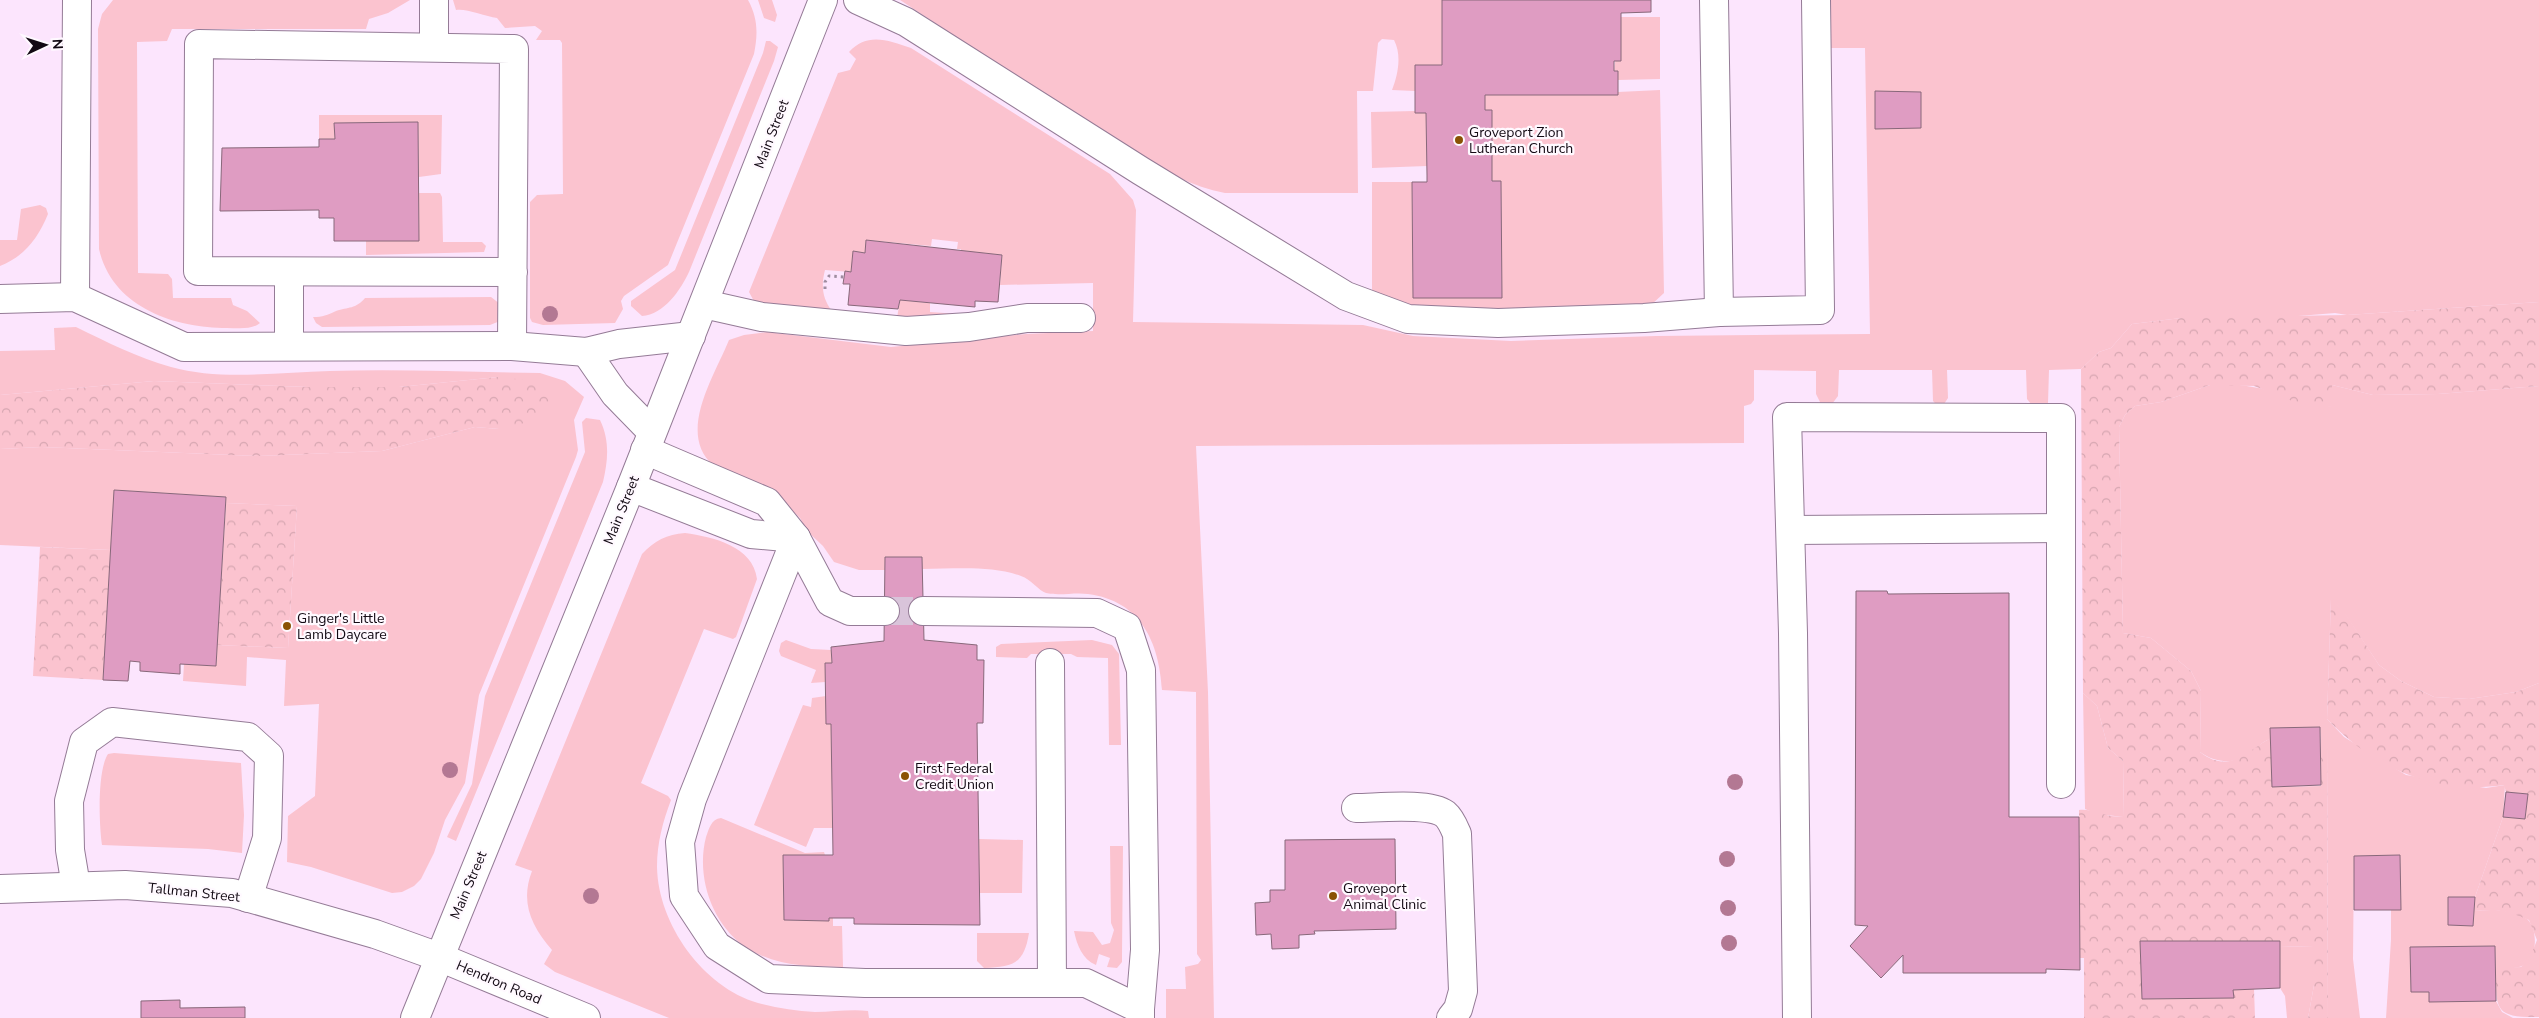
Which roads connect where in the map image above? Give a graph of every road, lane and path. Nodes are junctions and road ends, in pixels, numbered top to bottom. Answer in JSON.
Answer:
{"nodes":[{"id":1,"x":78,"y":0,"type":"edge"},
{"id":2,"x":434,"y":0,"type":"edge"},
{"id":3,"x":823,"y":0,"type":"edge"},
{"id":4,"x":858,"y":0,"type":"edge"},
{"id":5,"x":1714,"y":0,"type":"edge"},
{"id":6,"x":1816,"y":0,"type":"edge"},
{"id":7,"x":434,"y":46,"type":"junction"},
{"id":8,"x":289,"y":272,"type":"junction"},
{"id":9,"x":513,"y":272,"type":"junction"},
{"id":10,"x":75,"y":297,"type":"junction"},
{"id":11,"x":0,"y":299,"type":"edge"},
{"id":12,"x":704,"y":304,"type":"junction"},
{"id":13,"x":1719,"y":312,"type":"junction"},
{"id":14,"x":1081,"y":318,"type":"dead end"},
{"id":15,"x":691,"y":336,"type":"junction"},
{"id":16,"x":289,"y":346,"type":"junction"},
{"id":17,"x":512,"y":346,"type":"junction"},
{"id":18,"x":586,"y":352,"type":"junction"},
{"id":19,"x":649,"y":441,"type":"junction"},
{"id":20,"x":631,"y":488,"type":"junction"},
{"id":21,"x":2061,"y":528,"type":"junction"},
{"id":22,"x":1791,"y":530,"type":"junction"},
{"id":23,"x":796,"y":538,"type":"junction"},
{"id":24,"x":885,"y":611,"type":"tunnel mouth"},
{"id":25,"x":924,"y":611,"type":"tunnel mouth"},
{"id":26,"x":1050,"y":663,"type":"dead end"},
{"id":27,"x":2061,"y":784,"type":"dead end"},
{"id":28,"x":1356,"y":808,"type":"dead end"},
{"id":29,"x":76,"y":886,"type":"junction"},
{"id":30,"x":0,"y":889,"type":"edge"},
{"id":31,"x":248,"y":898,"type":"junction"},
{"id":32,"x":439,"y":957,"type":"junction"},
{"id":33,"x":1052,"y":982,"type":"junction"},
{"id":34,"x":1140,"y":1013,"type":"edge"},
{"id":35,"x":415,"y":1018,"type":"edge"},
{"id":36,"x":586,"y":1018,"type":"edge"},
{"id":37,"x":1451,"y":1018,"type":"edge"},
{"id":38,"x":1797,"y":1018,"type":"edge"}],
"edges":[{"from":1,"to":10,"type":"main road"},
{"from":2,"to":7,"type":"main road"},
{"from":3,"to":12,"type":"main road","name":"Main Street"},
{"from":4,"to":13,"type":"main road"},
{"from":5,"to":13,"type":"main road"},
{"from":6,"to":13,"type":"main road"},
{"from":7,"to":8,"type":"main road"},
{"from":7,"to":9,"type":"main road"},
{"from":8,"to":9,"type":"main road"},
{"from":8,"to":16,"type":"main road"},
{"from":9,"to":17,"type":"main road"},
{"from":10,"to":11,"type":"main road"},
{"from":10,"to":16,"type":"main road"},
{"from":12,"to":14,"type":"main road"},
{"from":12,"to":15,"type":"main road","name":"Main Street"},
{"from":15,"to":18,"type":"main road"},
{"from":15,"to":19,"type":"main road","name":"Main Street"},
{"from":16,"to":17,"type":"main road"},
{"from":17,"to":18,"type":"main road"},
{"from":18,"to":19,"type":"main road"},
{"from":19,"to":20,"type":"main road","name":"Main Street"},
{"from":19,"to":23,"type":"main road"},
{"from":20,"to":23,"type":"main road"},
{"from":20,"to":32,"type":"main road","name":"Main Street"},
{"from":21,"to":22,"type":"main road"},
{"from":21,"to":22,"type":"main road"},
{"from":21,"to":27,"type":"main road"},
{"from":22,"to":38,"type":"main road"},
{"from":23,"to":24,"type":"main road"},
{"from":23,"to":33,"type":"main road"},
{"from":25,"to":34,"type":"main road"},
{"from":26,"to":33,"type":"main road"},
{"from":28,"to":37,"type":"main road"},
{"from":29,"to":30,"type":"main road","name":"Tallman Street"},
{"from":29,"to":31,"type":"main road","name":"Tallman Street"},
{"from":29,"to":31,"type":"main road"},
{"from":31,"to":32,"type":"main road","name":"Tallman Street"},
{"from":32,"to":35,"type":"main road","name":"Main Street"},
{"from":32,"to":36,"type":"main road","name":"Hendron Road"},
{"from":33,"to":34,"type":"main road"}]}
